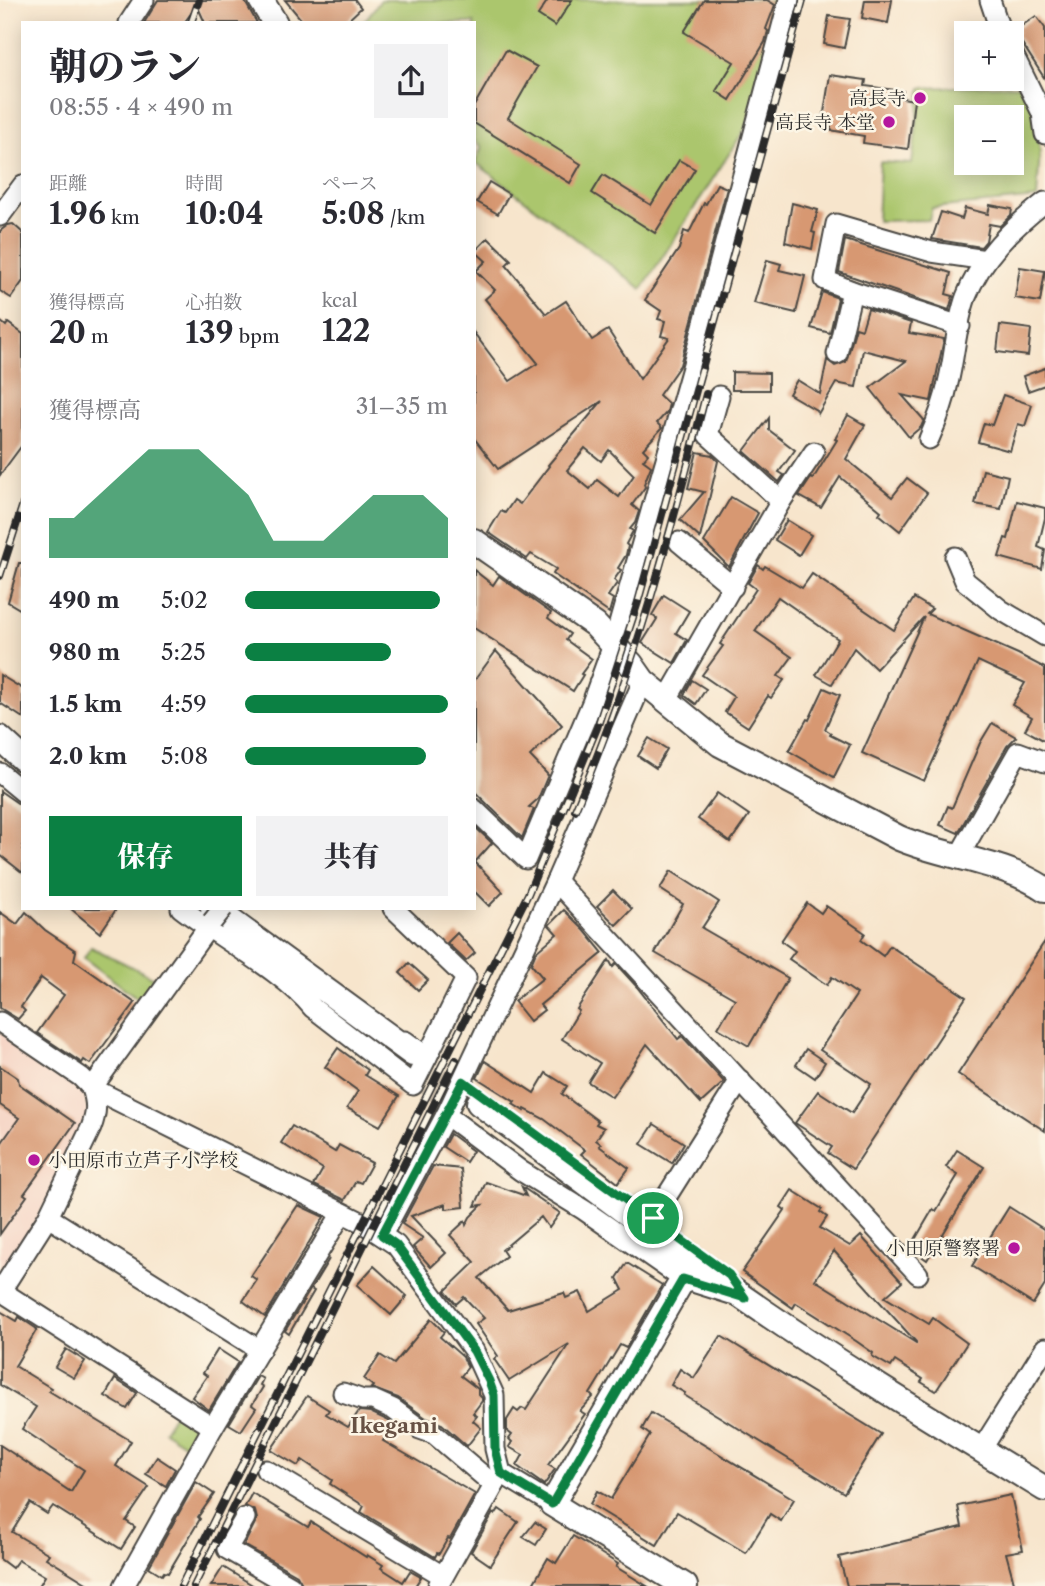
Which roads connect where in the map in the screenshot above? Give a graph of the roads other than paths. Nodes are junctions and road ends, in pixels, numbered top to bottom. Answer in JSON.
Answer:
{"nodes":[{"id":1,"x":144,"y":0,"type":"edge"},
{"id":2,"x":261,"y":0,"type":"edge"},
{"id":3,"x":789,"y":0,"type":"edge"},
{"id":4,"x":990,"y":0,"type":"edge"},
{"id":5,"x":130,"y":21,"type":"edge"},
{"id":6,"x":274,"y":21,"type":"edge"},
{"id":7,"x":998,"y":21,"type":"edge"},
{"id":8,"x":1024,"y":76,"type":"edge"},
{"id":9,"x":1045,"y":134,"type":"edge"},
{"id":10,"x":1045,"y":202,"type":"edge"},
{"id":11,"x":986,"y":260,"type":"junction"},
{"id":12,"x":852,"y":291,"type":"junction"},
{"id":13,"x":960,"y":326,"type":"junction"},
{"id":14,"x":837,"y":354,"type":"dead end"},
{"id":15,"x":719,"y":396,"type":"dead end"},
{"id":16,"x":929,"y":439,"type":"dead end"},
{"id":17,"x":814,"y":452,"type":"dead end"},
{"id":18,"x":781,"y":501,"type":"junction"},
{"id":19,"x":679,"y":542,"type":"dead end"},
{"id":20,"x":477,"y":549,"type":"edge"},
{"id":21,"x":955,"y":557,"type":"dead end"},
{"id":22,"x":733,"y":587,"type":"junction"},
{"id":23,"x":1045,"y":636,"type":"edge"},
{"id":24,"x":613,"y":645,"type":"junction"},
{"id":25,"x":643,"y":681,"type":"junction"},
{"id":26,"x":666,"y":701,"type":"junction"},
{"id":27,"x":0,"y":738,"type":"edge"},
{"id":28,"x":21,"y":757,"type":"edge"},
{"id":29,"x":1045,"y":762,"type":"edge"},
{"id":30,"x":0,"y":773,"type":"edge"},
{"id":31,"x":21,"y":790,"type":"edge"},
{"id":32,"x":476,"y":811,"type":"edge"},
{"id":33,"x":959,"y":856,"type":"junction"},
{"id":34,"x":556,"y":881,"type":"junction"},
{"id":35,"x":1045,"y":889,"type":"edge"},
{"id":36,"x":191,"y":910,"type":"edge"},
{"id":37,"x":395,"y":910,"type":"edge"},
{"id":38,"x":217,"y":915,"type":"edge"},
{"id":39,"x":0,"y":1022,"type":"edge"},
{"id":40,"x":420,"y":1055,"type":"joint"},
{"id":41,"x":740,"y":1080,"type":"junction"},
{"id":42,"x":463,"y":1081,"type":"junction"},
{"id":43,"x":92,"y":1088,"type":"junction"},
{"id":44,"x":479,"y":1103,"type":"tunnel mouth"},
{"id":45,"x":446,"y":1115,"type":"junction"},
{"id":46,"x":342,"y":1213,"type":"junction"},
{"id":47,"x":48,"y":1217,"type":"junction"},
{"id":48,"x":653,"y":1218,"type":"junction"},
{"id":49,"x":382,"y":1235,"type":"junction"},
{"id":50,"x":918,"y":1274,"type":"dead end"},
{"id":51,"x":683,"y":1279,"type":"junction"},
{"id":52,"x":1,"y":1292,"type":"edge"},
{"id":53,"x":745,"y":1298,"type":"junction"},
{"id":54,"x":1045,"y":1348,"type":"edge"},
{"id":55,"x":260,"y":1350,"type":"junction"},
{"id":56,"x":343,"y":1393,"type":"dead end"},
{"id":57,"x":213,"y":1427,"type":"junction"},
{"id":58,"x":981,"y":1450,"type":"junction"},
{"id":59,"x":266,"y":1470,"type":"dead end"},
{"id":60,"x":497,"y":1479,"type":"junction"},
{"id":61,"x":1045,"y":1489,"type":"edge"},
{"id":62,"x":552,"y":1504,"type":"junction"},
{"id":63,"x":245,"y":1518,"type":"dead end"},
{"id":64,"x":440,"y":1581,"type":"edge"},
{"id":65,"x":124,"y":1586,"type":"edge"},
{"id":66,"x":290,"y":1586,"type":"edge"},
{"id":67,"x":685,"y":1586,"type":"edge"}],
"edges":[{"from":1,"to":5,"type":"street"},
{"from":2,"to":6,"type":"street"},
{"from":3,"to":24,"type":"street"},
{"from":4,"to":7,"type":"street"},
{"from":8,"to":9,"type":"street"},
{"from":10,"to":11,"type":"street"},
{"from":11,"to":12,"type":"street"},
{"from":11,"to":13,"type":"street"},
{"from":12,"to":13,"type":"street"},
{"from":12,"to":14,"type":"street"},
{"from":13,"to":16,"type":"street"},
{"from":15,"to":18,"type":"street"},
{"from":17,"to":18,"type":"street"},
{"from":18,"to":22,"type":"street"},
{"from":19,"to":22,"type":"street"},
{"from":20,"to":24,"type":"street"},
{"from":21,"to":23,"type":"street"},
{"from":22,"to":26,"type":"street"},
{"from":24,"to":25,"type":"street"},
{"from":24,"to":32,"type":"street"},
{"from":25,"to":26,"type":"street"},
{"from":25,"to":34,"type":"street"},
{"from":26,"to":33,"type":"street"},
{"from":27,"to":28,"type":"street"},
{"from":29,"to":33,"type":"street"},
{"from":30,"to":31,"type":"street"},
{"from":33,"to":35,"type":"street"},
{"from":34,"to":41,"type":"street"},
{"from":34,"to":42,"type":"street"},
{"from":36,"to":38,"type":"street"},
{"from":37,"to":40,"type":"street"},
{"from":38,"to":40,"type":"street"},
{"from":38,"to":43,"type":"street"},
{"from":39,"to":43,"type":"street"},
{"from":41,"to":48,"type":"street"},
{"from":41,"to":50,"type":"street"},
{"from":42,"to":45,"type":"street"},
{"from":42,"to":48,"type":"street"},
{"from":43,"to":46,"type":"street"},
{"from":43,"to":47,"type":"street"},
{"from":44,"to":53,"type":"street"},
{"from":45,"to":49,"type":"street"},
{"from":45,"to":51,"type":"street"},
{"from":46,"to":49,"type":"street"},
{"from":46,"to":55,"type":"street"},
{"from":47,"to":52,"type":"street"},
{"from":47,"to":55,"type":"street"},
{"from":48,"to":53,"type":"street"},
{"from":49,"to":60,"type":"street"},
{"from":51,"to":53,"type":"street"},
{"from":51,"to":62,"type":"street"},
{"from":52,"to":57,"type":"street"},
{"from":53,"to":58,"type":"street"},
{"from":54,"to":58,"type":"street"},
{"from":55,"to":57,"type":"street"},
{"from":56,"to":60,"type":"street"},
{"from":57,"to":65,"type":"street"},
{"from":58,"to":61,"type":"street"},
{"from":59,"to":64,"type":"street"},
{"from":60,"to":62,"type":"street"},
{"from":60,"to":64,"type":"street"},
{"from":62,"to":67,"type":"street"},
{"from":63,"to":66,"type":"street"}]}
